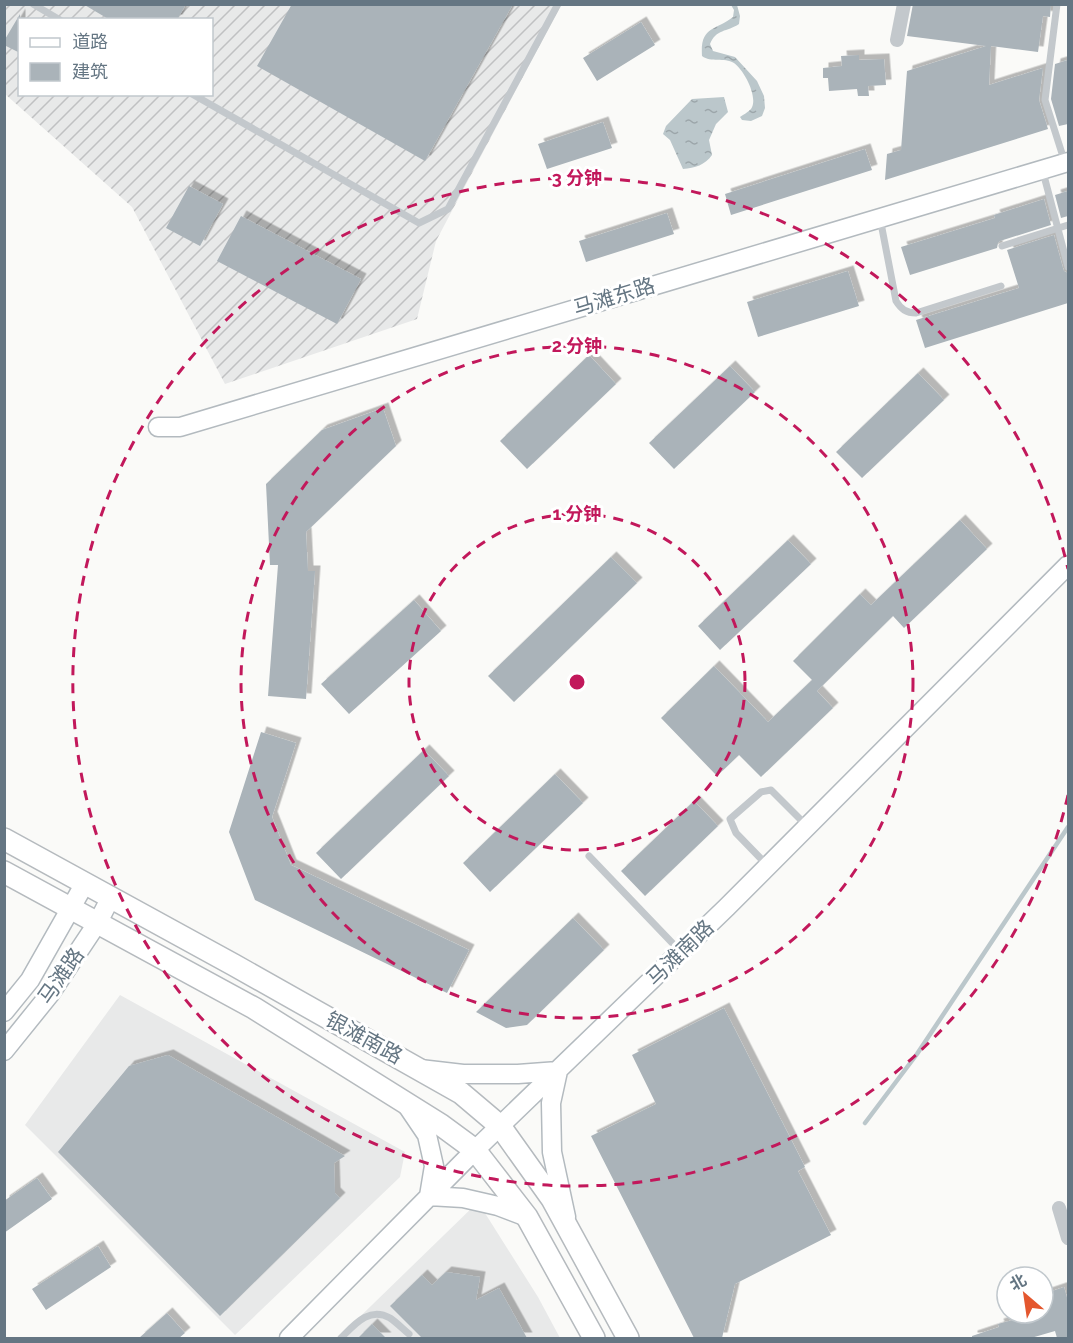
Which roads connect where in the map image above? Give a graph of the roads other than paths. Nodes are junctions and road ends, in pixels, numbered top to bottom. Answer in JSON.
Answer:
{"nodes":[{"id":1,"x":33,"y":4,"type":"edge"},
{"id":2,"x":558,"y":4,"type":"edge"},
{"id":3,"x":904,"y":4,"type":"edge"},
{"id":4,"x":1057,"y":4,"type":"edge"},
{"id":5,"x":57,"y":18,"type":"edge"},
{"id":6,"x":897,"y":40,"type":"dead end"},
{"id":7,"x":196,"y":96,"type":"edge"},
{"id":8,"x":1067,"y":163,"type":"edge"},
{"id":9,"x":1043,"y":170,"type":"junction"},
{"id":10,"x":880,"y":218,"type":"junction"},
{"id":11,"x":1068,"y":225,"type":"edge"},
{"id":12,"x":1058,"y":228,"type":"junction"},
{"id":13,"x":1002,"y":246,"type":"dead end"},
{"id":14,"x":1068,"y":267,"type":"edge"},
{"id":15,"x":1001,"y":286,"type":"dead end"},
{"id":16,"x":158,"y":427,"type":"dead end"},
{"id":17,"x":1068,"y":565,"type":"edge"},
{"id":18,"x":807,"y":826,"type":"junction"},
{"id":19,"x":4,"y":839,"type":"edge"},
{"id":20,"x":589,"y":856,"type":"dead end"},
{"id":21,"x":768,"y":866,"type":"junction"},
{"id":22,"x":4,"y":872,"type":"edge"},
{"id":23,"x":85,"y":883,"type":"junction"},
{"id":24,"x":111,"y":897,"type":"junction"},
{"id":25,"x":71,"y":908,"type":"junction"},
{"id":26,"x":98,"y":922,"type":"junction"},
{"id":27,"x":681,"y":951,"type":"junction"},
{"id":28,"x":4,"y":1012,"type":"edge"},
{"id":29,"x":4,"y":1051,"type":"edge"},
{"id":30,"x":417,"y":1069,"type":"junction"},
{"id":31,"x":558,"y":1071,"type":"junction"},
{"id":32,"x":405,"y":1103,"type":"junction"},
{"id":33,"x":500,"y":1126,"type":"junction"},
{"id":34,"x":475,"y":1150,"type":"junction"},
{"id":35,"x":429,"y":1196,"type":"junction"},
{"id":36,"x":1059,"y":1208,"type":"dead end"},
{"id":37,"x":527,"y":1217,"type":"junction"},
{"id":38,"x":568,"y":1228,"type":"junction"},
{"id":39,"x":1068,"y":1238,"type":"edge"},
{"id":40,"x":409,"y":1334,"type":"dead end"},
{"id":41,"x":289,"y":1338,"type":"edge"},
{"id":42,"x":341,"y":1338,"type":"edge"},
{"id":43,"x":594,"y":1338,"type":"edge"},
{"id":44,"x":628,"y":1338,"type":"edge"}],
"edges":[{"from":1,"to":5,"type":"lane"},
{"from":2,"to":7,"type":"lane"},
{"from":3,"to":6,"type":"street"},
{"from":4,"to":8,"type":"lane"},
{"from":8,"to":9,"type":"main road","name":"马滩东路"},
{"from":9,"to":10,"type":"main road","name":"马滩东路"},
{"from":9,"to":12,"type":"lane"},
{"from":10,"to":15,"type":"lane"},
{"from":10,"to":16,"type":"main road","name":"马滩东路"},
{"from":11,"to":12,"type":"lane"},
{"from":12,"to":13,"type":"lane"},
{"from":12,"to":14,"type":"lane"},
{"from":17,"to":18,"type":"main road","name":"马滩南路"},
{"from":18,"to":21,"type":"main road","name":"马滩南路"},
{"from":18,"to":21,"type":"lane"},
{"from":19,"to":23,"type":"main road","name":"银滩南路"},
{"from":20,"to":27,"type":"lane"},
{"from":21,"to":27,"type":"main road","name":"马滩南路"},
{"from":22,"to":25,"type":"main road","name":"银滩南路"},
{"from":23,"to":24,"type":"main road","name":"银滩南路"},
{"from":23,"to":25,"type":"main road","name":"马滩路"},
{"from":24,"to":26,"type":"main road","name":"马滩路"},
{"from":24,"to":30,"type":"main road","name":"银滩南路"},
{"from":25,"to":26,"type":"main road","name":"银滩南路"},
{"from":25,"to":28,"type":"main road","name":"马滩路"},
{"from":26,"to":29,"type":"main road","name":"马滩路"},
{"from":26,"to":32,"type":"main road","name":"银滩南路"},
{"from":27,"to":31,"type":"main road","name":"马滩南路"},
{"from":30,"to":31,"type":"main road"},
{"from":30,"to":33,"type":"main road","name":"银滩南路"},
{"from":31,"to":33,"type":"main road","name":"马滩南路"},
{"from":31,"to":38,"type":"main road"},
{"from":32,"to":34,"type":"main road","name":"银滩南路"},
{"from":32,"to":35,"type":"main road"},
{"from":33,"to":34,"type":"main road","name":"马滩南路"},
{"from":33,"to":38,"type":"main road","name":"银滩南路"},
{"from":34,"to":35,"type":"main road","name":"马滩南路"},
{"from":34,"to":37,"type":"main road","name":"银滩南路"},
{"from":35,"to":37,"type":"main road"},
{"from":35,"to":41,"type":"main road","name":"马滩南路"},
{"from":36,"to":39,"type":"street"},
{"from":37,"to":43,"type":"main road","name":"银滩南路"},
{"from":38,"to":44,"type":"main road","name":"银滩南路"},
{"from":40,"to":42,"type":"lane"}]}
